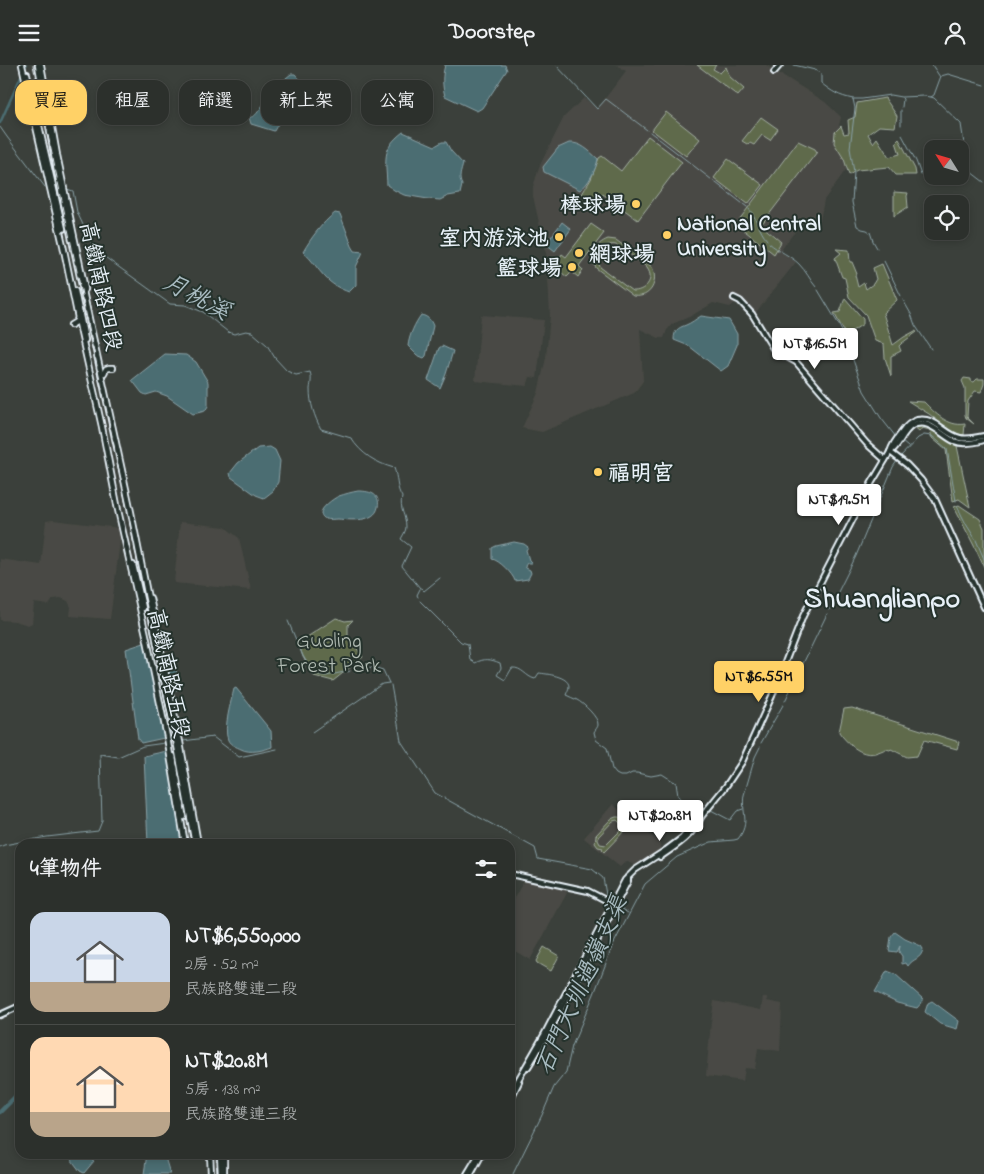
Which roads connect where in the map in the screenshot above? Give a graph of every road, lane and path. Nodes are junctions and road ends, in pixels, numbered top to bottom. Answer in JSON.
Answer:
{"nodes":[{"id":1,"x":39,"y":65,"type":"edge"},
{"id":2,"x":780,"y":65,"type":"edge"},
{"id":3,"x":23,"y":66,"type":"edge"},
{"id":4,"x":774,"y":72,"type":"dead end"},
{"id":5,"x":26,"y":74,"type":"junction"},
{"id":6,"x":27,"y":80,"type":"edge"},
{"id":7,"x":28,"y":80,"type":"edge"},
{"id":8,"x":41,"y":80,"type":"edge"},
{"id":9,"x":36,"y":125,"type":"edge"},
{"id":10,"x":39,"y":125,"type":"edge"},
{"id":11,"x":49,"y":125,"type":"edge"},
{"id":12,"x":51,"y":125,"type":"edge"},
{"id":13,"x":53,"y":129,"type":"junction"},
{"id":14,"x":51,"y":191,"type":"junction"},
{"id":15,"x":57,"y":202,"type":"junction"},
{"id":16,"x":71,"y":221,"type":"junction"},
{"id":17,"x":71,"y":239,"type":"junction"},
{"id":18,"x":734,"y":297,"type":"dead end"},
{"id":19,"x":78,"y":318,"type":"junction"},
{"id":20,"x":71,"y":325,"type":"dead end"},
{"id":21,"x":83,"y":329,"type":"junction"},
{"id":22,"x":92,"y":329,"type":"junction"},
{"id":23,"x":90,"y":361,"type":"junction"},
{"id":24,"x":98,"y":361,"type":"junction"},
{"id":25,"x":113,"y":368,"type":"dead end"},
{"id":26,"x":104,"y":373,"type":"junction"},
{"id":27,"x":102,"y":411,"type":"junction"},
{"id":28,"x":114,"y":423,"type":"junction"},
{"id":29,"x":102,"y":427,"type":"junction"},
{"id":30,"x":114,"y":436,"type":"junction"},
{"id":31,"x":984,"y":437,"type":"edge"},
{"id":32,"x":890,"y":453,"type":"junction"},
{"id":33,"x":885,"y":460,"type":"junction"},
{"id":34,"x":120,"y":510,"type":"junction"},
{"id":35,"x":132,"y":513,"type":"junction"},
{"id":36,"x":128,"y":539,"type":"junction"},
{"id":37,"x":128,"y":554,"type":"junction"},
{"id":38,"x":984,"y":607,"type":"edge"},
{"id":39,"x":160,"y":659,"type":"junction"},
{"id":40,"x":165,"y":670,"type":"junction"},
{"id":41,"x":172,"y":767,"type":"junction"},
{"id":42,"x":178,"y":780,"type":"junction"},
{"id":43,"x":189,"y":793,"type":"junction"},
{"id":44,"x":189,"y":809,"type":"junction"},
{"id":45,"x":185,"y":839,"type":"edge"},
{"id":46,"x":185,"y":839,"type":"edge"},
{"id":47,"x":195,"y":839,"type":"edge"},
{"id":48,"x":195,"y":839,"type":"edge"},
{"id":49,"x":515,"y":875,"type":"edge"},
{"id":50,"x":628,"y":877,"type":"junction"},
{"id":51,"x":613,"y":904,"type":"junction"},
{"id":52,"x":15,"y":1008,"type":"edge"},
{"id":53,"x":0,"y":1015,"type":"edge"},
{"id":54,"x":515,"y":1085,"type":"edge"},
{"id":55,"x":515,"y":1090,"type":"edge"},
{"id":56,"x":212,"y":1159,"type":"edge"},
{"id":57,"x":222,"y":1159,"type":"edge"},
{"id":58,"x":477,"y":1159,"type":"edge"},
{"id":59,"x":212,"y":1174,"type":"edge"},
{"id":60,"x":222,"y":1174,"type":"edge"},
{"id":61,"x":469,"y":1174,"type":"edge"}],
"edges":[{"from":1,"to":8,"type":"main road","name":"高鐵南路四段"},
{"from":1,"to":13,"type":"main road","name":"高鐵南路四段"},
{"from":2,"to":4,"type":"main road"},
{"from":3,"to":5,"type":"main road"},
{"from":5,"to":6,"type":"main road","name":"高鐵南路四段"},
{"from":5,"to":7,"type":"main road","name":"高鐵南路四段"},
{"from":9,"to":14,"type":"main road","name":"高鐵南路四段"},
{"from":10,"to":15,"type":"main road","name":"高鐵南路四段"},
{"from":11,"to":17,"type":"main road","name":"高鐵南路四段"},
{"from":12,"to":13,"type":"main road"},
{"from":13,"to":16,"type":"main road","name":"高鐵南路四段"},
{"from":14,"to":15,"type":"main road"},
{"from":14,"to":19,"type":"main road","name":"高鐵南路四段"},
{"from":15,"to":21,"type":"main road","name":"高鐵南路四段"},
{"from":16,"to":17,"type":"main road"},
{"from":16,"to":26,"type":"main road","name":"高鐵南路四段"},
{"from":17,"to":22,"type":"main road","name":"高鐵南路四段"},
{"from":18,"to":33,"type":"main road"},
{"from":19,"to":20,"type":"main road"},
{"from":19,"to":29,"type":"main road","name":"高鐵南路四段"},
{"from":21,"to":22,"type":"main road"},
{"from":21,"to":23,"type":"main road","name":"高鐵南路四段"},
{"from":22,"to":24,"type":"main road","name":"高鐵南路四段"},
{"from":23,"to":24,"type":"main road"},
{"from":23,"to":27,"type":"main road","name":"高鐵南路四段"},
{"from":24,"to":30,"type":"main road","name":"高鐵南路四段"},
{"from":25,"to":26,"type":"main road"},
{"from":26,"to":28,"type":"main road","name":"高鐵南路四段"},
{"from":27,"to":29,"type":"main road"},
{"from":27,"to":34,"type":"main road","name":"高鐵南路四段"},
{"from":28,"to":30,"type":"main road"},
{"from":28,"to":35,"type":"main road","name":"高鐵南路四段"},
{"from":29,"to":34,"type":"main road","name":"高鐵南路四段"},
{"from":30,"to":35,"type":"main road","name":"高鐵南路四段"},
{"from":31,"to":32,"type":"main road"},
{"from":31,"to":32,"type":"main road"},
{"from":32,"to":33,"type":"main road"},
{"from":32,"to":38,"type":"main road"},
{"from":33,"to":50,"type":"main road"},
{"from":34,"to":36,"type":"main road","name":"高鐵南路五段"},
{"from":34,"to":37,"type":"main road","name":"高鐵南路五段"},
{"from":35,"to":39,"type":"main road","name":"高鐵南路五段"},
{"from":35,"to":40,"type":"main road","name":"高鐵南路五段"},
{"from":36,"to":37,"type":"main road"},
{"from":36,"to":42,"type":"main road","name":"高鐵南路五段"},
{"from":37,"to":41,"type":"main road","name":"高鐵南路五段"},
{"from":39,"to":40,"type":"main road"},
{"from":39,"to":44,"type":"main road","name":"高鐵南路五段"},
{"from":40,"to":43,"type":"main road","name":"高鐵南路五段"},
{"from":41,"to":42,"type":"main road"},
{"from":41,"to":46,"type":"main road","name":"高鐵南路五段"},
{"from":42,"to":45,"type":"main road","name":"高鐵南路五段"},
{"from":43,"to":44,"type":"main road"},
{"from":43,"to":48,"type":"main road","name":"高鐵南路五段"},
{"from":44,"to":47,"type":"main road","name":"高鐵南路五段"},
{"from":49,"to":51,"type":"main road"},
{"from":50,"to":51,"type":"main road"},
{"from":50,"to":55,"type":"main road"},
{"from":51,"to":54,"type":"main road"},
{"from":52,"to":53,"type":"main road"},
{"from":56,"to":59,"type":"main road"},
{"from":57,"to":60,"type":"main road"},
{"from":58,"to":61,"type":"main road"}]}
